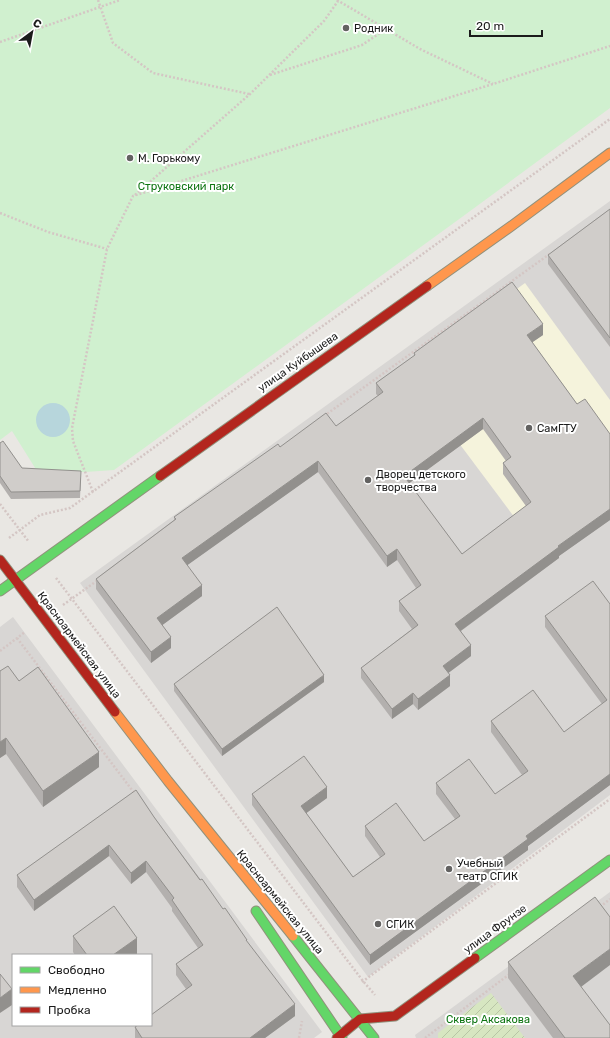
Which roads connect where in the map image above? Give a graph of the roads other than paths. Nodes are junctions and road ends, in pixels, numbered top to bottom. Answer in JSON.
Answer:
{"nodes":[{"id":1,"x":610,"y":153,"type":"edge"},
{"id":2,"x":0,"y":560,"type":"edge"},
{"id":3,"x":14,"y":580,"type":"junction"},
{"id":4,"x":0,"y":591,"type":"edge"},
{"id":5,"x":168,"y":781,"type":"junction"},
{"id":6,"x":610,"y":860,"type":"edge"},
{"id":7,"x":230,"y":874,"type":"dead end"},
{"id":8,"x":253,"y":907,"type":"dead end"},
{"id":9,"x":360,"y":1019,"type":"junction"},
{"id":10,"x":340,"y":1037,"type":"edge"},
{"id":11,"x":374,"y":1038,"type":"edge"}],
"edges":[{"from":1,"to":3,"type":"main road","name":"улица Куйбышева"},
{"from":2,"to":3,"type":"main road","name":"Красноармейская улица"},
{"from":3,"to":4,"type":"main road","name":"улица Куйбышева"},
{"from":3,"to":5,"type":"main road","name":"Красноармейская улица"},
{"from":5,"to":7,"type":"main road","name":"Красноармейская улица"},
{"from":5,"to":9,"type":"main road","name":"Красноармейская улица"},
{"from":6,"to":9,"type":"main road","name":"улица Фрунзе"},
{"from":8,"to":10,"type":"main road"},
{"from":9,"to":10,"type":"main road"},
{"from":9,"to":11,"type":"main road","name":"Красноармейская улица"}]}
